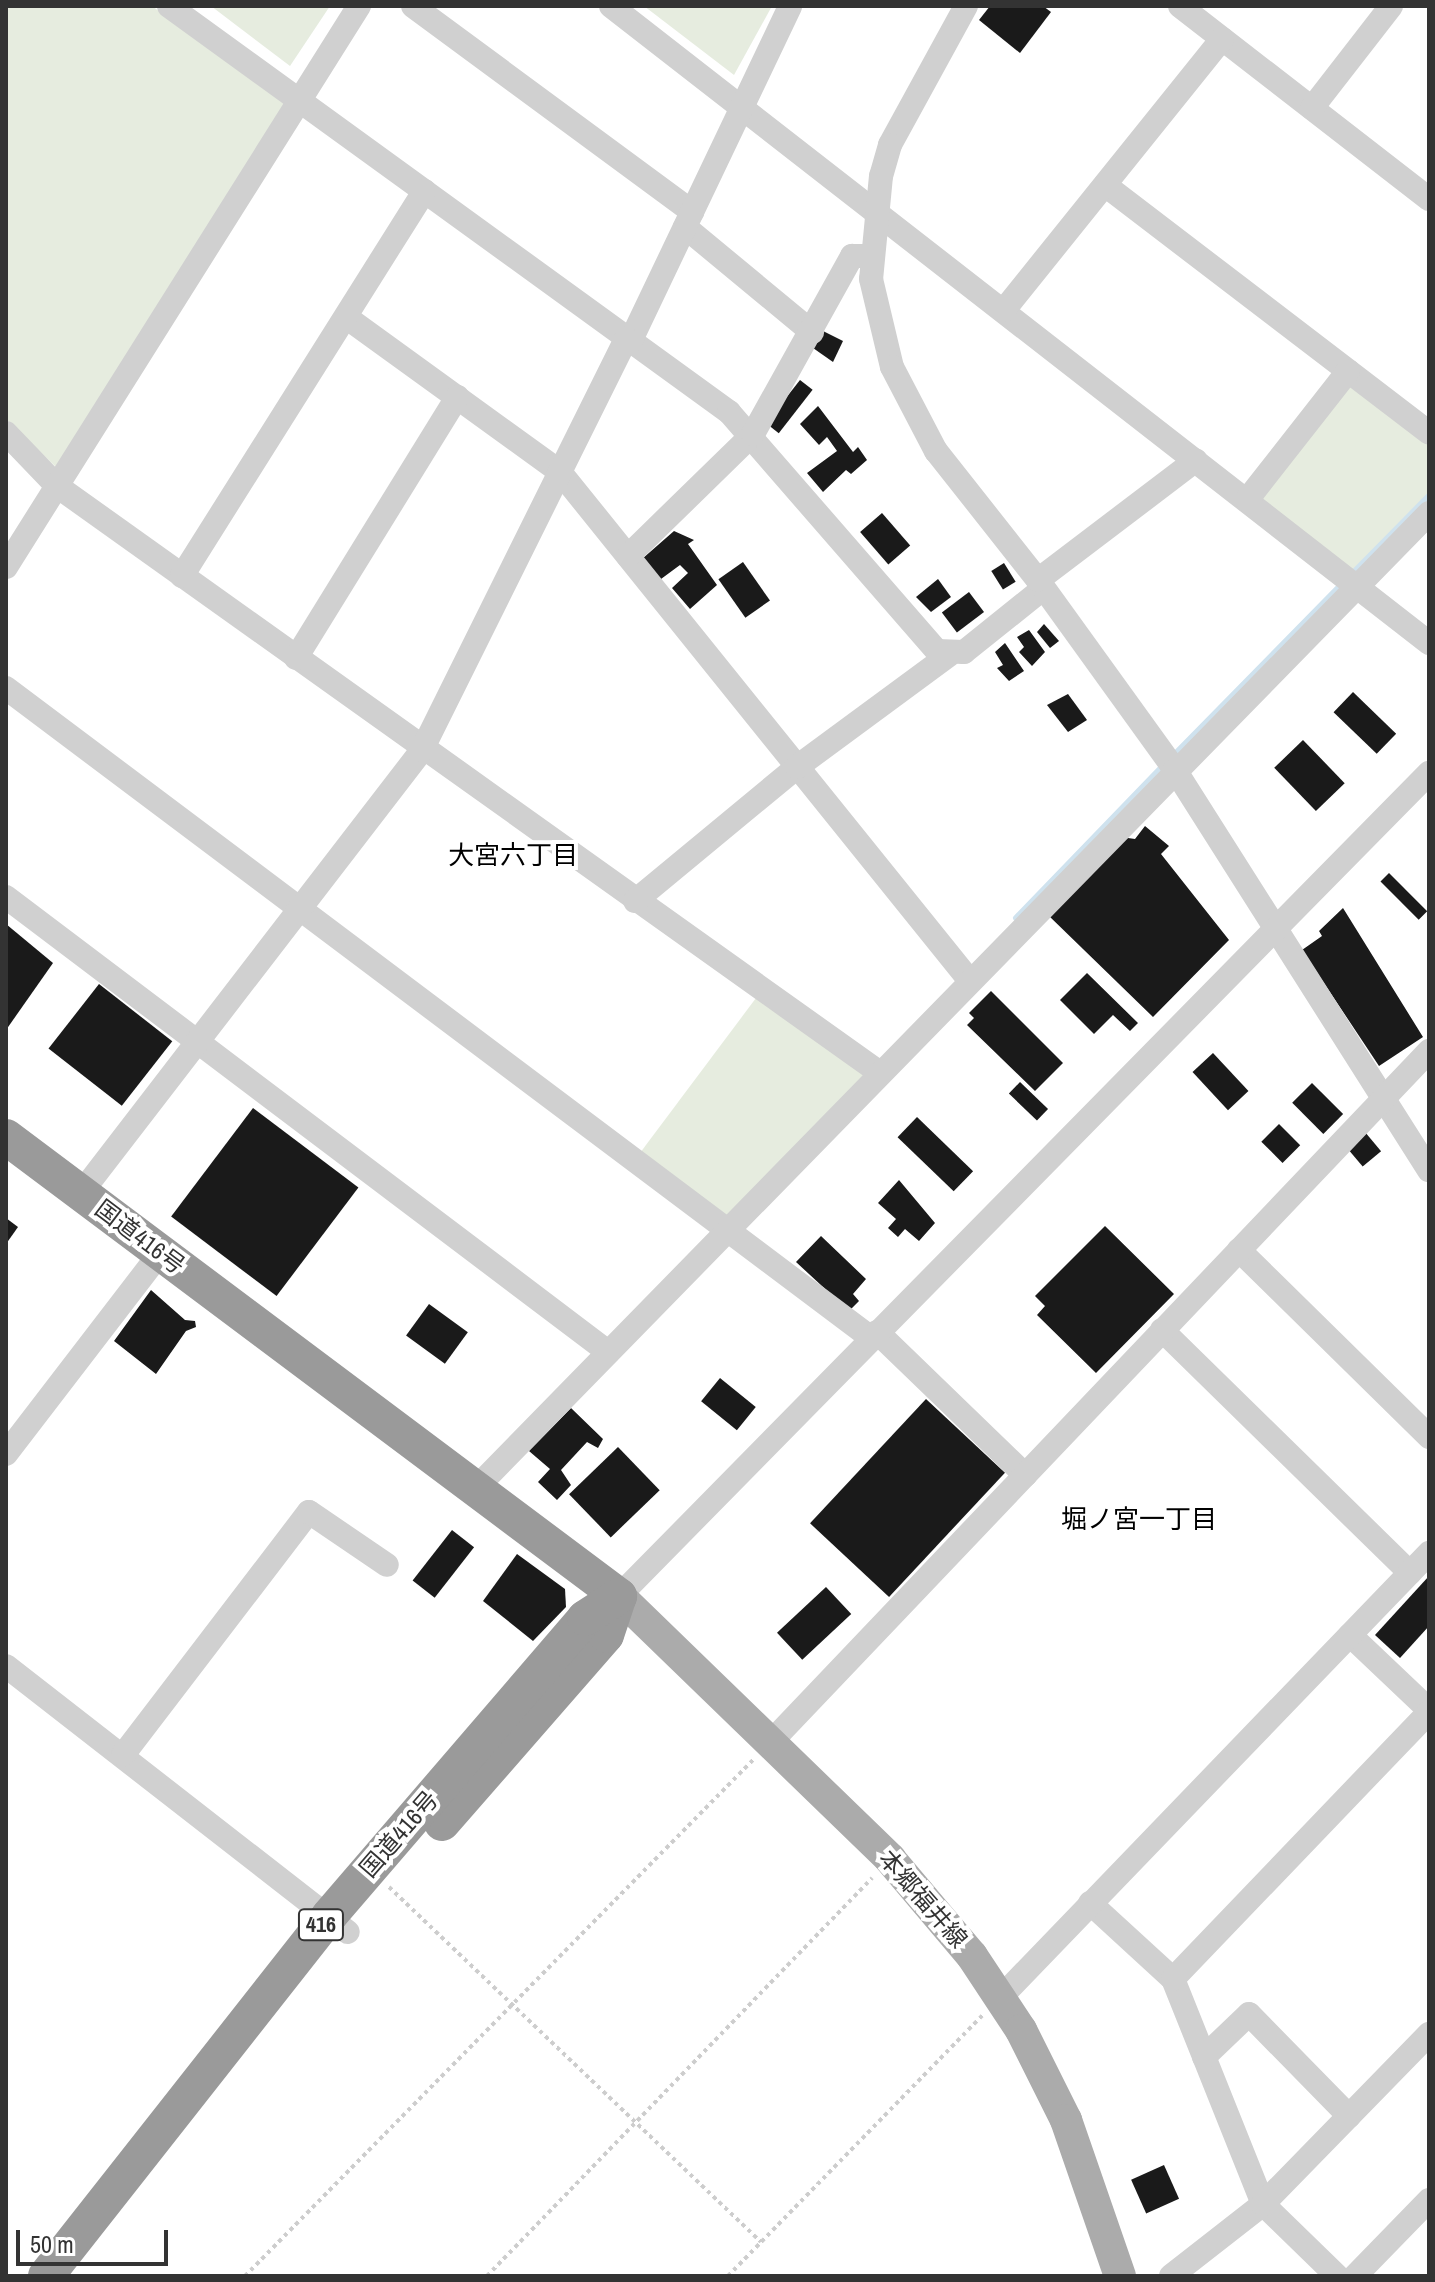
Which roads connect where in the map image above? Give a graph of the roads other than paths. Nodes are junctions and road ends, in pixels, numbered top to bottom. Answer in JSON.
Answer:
{"nodes":[{"id":1,"x":169,"y":6,"type":"edge"},
{"id":2,"x":359,"y":6,"type":"edge"},
{"id":3,"x":413,"y":6,"type":"edge"},
{"id":4,"x":611,"y":6,"type":"edge"},
{"id":5,"x":790,"y":6,"type":"edge"},
{"id":6,"x":966,"y":6,"type":"edge"},
{"id":7,"x":1180,"y":6,"type":"edge"},
{"id":8,"x":1391,"y":6,"type":"edge"},
{"id":9,"x":1222,"y":39,"type":"junction"},
{"id":10,"x":300,"y":102,"type":"junction"},
{"id":11,"x":742,"y":107,"type":"junction"},
{"id":12,"x":1312,"y":108,"type":"junction"},
{"id":13,"x":1105,"y":185,"type":"junction"},
{"id":14,"x":424,"y":191,"type":"junction"},
{"id":15,"x":1429,"y":199,"type":"edge"},
{"id":16,"x":875,"y":209,"type":"junction"},
{"id":17,"x":688,"y":220,"type":"junction"},
{"id":18,"x":870,"y":256,"type":"junction"},
{"id":19,"x":1004,"y":310,"type":"junction"},
{"id":20,"x":346,"y":317,"type":"junction"},
{"id":21,"x":812,"y":332,"type":"junction"},
{"id":22,"x":628,"y":340,"type":"junction"},
{"id":23,"x":1348,"y":371,"type":"junction"},
{"id":24,"x":457,"y":397,"type":"junction"},
{"id":25,"x":6,"y":433,"type":"edge"},
{"id":26,"x":1429,"y":433,"type":"edge"},
{"id":27,"x":753,"y":434,"type":"junction"},
{"id":28,"x":1196,"y":460,"type":"junction"},
{"id":29,"x":560,"y":472,"type":"junction"},
{"id":30,"x":57,"y":486,"type":"junction"},
{"id":31,"x":1247,"y":500,"type":"junction"},
{"id":32,"x":1429,"y":513,"type":"edge"},
{"id":33,"x":628,"y":556,"type":"junction"},
{"id":34,"x":6,"y":567,"type":"edge"},
{"id":35,"x":182,"y":576,"type":"junction"},
{"id":36,"x":1041,"y":584,"type":"junction"},
{"id":37,"x":1357,"y":587,"type":"junction"},
{"id":38,"x":1429,"y":643,"type":"edge"},
{"id":39,"x":949,"y":655,"type":"junction"},
{"id":40,"x":296,"y":658,"type":"junction"},
{"id":41,"x":6,"y":688,"type":"edge"},
{"id":42,"x":422,"y":750,"type":"junction"},
{"id":43,"x":797,"y":767,"type":"junction"},
{"id":44,"x":1175,"y":770,"type":"junction"},
{"id":45,"x":1429,"y":773,"type":"edge"},
{"id":46,"x":6,"y":897,"type":"edge"},
{"id":47,"x":635,"y":901,"type":"junction"},
{"id":48,"x":300,"y":907,"type":"junction"},
{"id":49,"x":1274,"y":930,"type":"junction"},
{"id":50,"x":970,"y":981,"type":"junction"},
{"id":51,"x":197,"y":1039,"type":"junction"},
{"id":52,"x":1429,"y":1051,"type":"edge"},
{"id":53,"x":880,"y":1073,"type":"junction"},
{"id":54,"x":1382,"y":1099,"type":"junction"},
{"id":55,"x":6,"y":1137,"type":"edge"},
{"id":56,"x":1429,"y":1170,"type":"edge"},
{"id":57,"x":81,"y":1193,"type":"junction"},
{"id":58,"x":727,"y":1231,"type":"junction"},
{"id":59,"x":1239,"y":1250,"type":"junction"},
{"id":60,"x":160,"y":1253,"type":"junction"},
{"id":61,"x":1162,"y":1330,"type":"junction"},
{"id":62,"x":874,"y":1335,"type":"junction"},
{"id":63,"x":608,"y":1352,"type":"junction"},
{"id":64,"x":1429,"y":1437,"type":"edge"},
{"id":65,"x":6,"y":1454,"type":"edge"},
{"id":66,"x":1025,"y":1475,"type":"junction"},
{"id":67,"x":477,"y":1487,"type":"junction"},
{"id":68,"x":1429,"y":1553,"type":"edge"},
{"id":69,"x":387,"y":1565,"type":"dead end"},
{"id":70,"x":1410,"y":1573,"type":"junction"},
{"id":71,"x":619,"y":1596,"type":"junction"},
{"id":72,"x":1350,"y":1635,"type":"junction"},
{"id":73,"x":6,"y":1666,"type":"edge"},
{"id":74,"x":1429,"y":1711,"type":"edge"},
{"id":75,"x":770,"y":1743,"type":"junction"},
{"id":76,"x":123,"y":1755,"type":"junction"},
{"id":77,"x":1090,"y":1903,"type":"junction"},
{"id":78,"x":338,"y":1924,"type":"junction"},
{"id":79,"x":1173,"y":1979,"type":"junction"},
{"id":80,"x":1001,"y":1997,"type":"junction"},
{"id":81,"x":1429,"y":2034,"type":"edge"},
{"id":82,"x":1204,"y":2057,"type":"junction"},
{"id":83,"x":1349,"y":2116,"type":"junction"},
{"id":84,"x":1429,"y":2200,"type":"edge"},
{"id":85,"x":1263,"y":2204,"type":"junction"},
{"id":86,"x":46,"y":2276,"type":"edge"},
{"id":87,"x":78,"y":2276,"type":"edge"},
{"id":88,"x":1120,"y":2276,"type":"edge"},
{"id":89,"x":1171,"y":2276,"type":"edge"},
{"id":90,"x":1337,"y":2276,"type":"edge"},
{"id":91,"x":1355,"y":2276,"type":"edge"}],
"edges":[{"from":1,"to":10,"type":"street"},
{"from":2,"to":10,"type":"street"},
{"from":3,"to":17,"type":"street"},
{"from":4,"to":11,"type":"street"},
{"from":5,"to":11,"type":"street"},
{"from":6,"to":16,"type":"street"},
{"from":7,"to":9,"type":"street"},
{"from":8,"to":12,"type":"street"},
{"from":9,"to":12,"type":"street"},
{"from":9,"to":13,"type":"street"},
{"from":10,"to":14,"type":"street"},
{"from":10,"to":30,"type":"street"},
{"from":11,"to":16,"type":"street"},
{"from":11,"to":17,"type":"street"},
{"from":12,"to":15,"type":"street"},
{"from":13,"to":19,"type":"street"},
{"from":13,"to":23,"type":"street"},
{"from":14,"to":20,"type":"street"},
{"from":14,"to":22,"type":"street"},
{"from":16,"to":18,"type":"street"},
{"from":16,"to":19,"type":"street"},
{"from":17,"to":21,"type":"street"},
{"from":17,"to":22,"type":"street"},
{"from":18,"to":21,"type":"street"},
{"from":18,"to":36,"type":"street"},
{"from":19,"to":28,"type":"street"},
{"from":20,"to":24,"type":"street"},
{"from":20,"to":35,"type":"street"},
{"from":21,"to":27,"type":"street"},
{"from":22,"to":27,"type":"street"},
{"from":22,"to":29,"type":"street"},
{"from":23,"to":26,"type":"street"},
{"from":23,"to":31,"type":"street"},
{"from":24,"to":29,"type":"street"},
{"from":24,"to":40,"type":"street"},
{"from":25,"to":30,"type":"street"},
{"from":27,"to":33,"type":"street"},
{"from":27,"to":39,"type":"street"},
{"from":28,"to":31,"type":"street"},
{"from":28,"to":36,"type":"street"},
{"from":29,"to":33,"type":"street"},
{"from":29,"to":42,"type":"street"},
{"from":30,"to":34,"type":"street"},
{"from":30,"to":35,"type":"street"},
{"from":31,"to":37,"type":"street"},
{"from":32,"to":37,"type":"street"},
{"from":33,"to":43,"type":"street"},
{"from":35,"to":40,"type":"street"},
{"from":36,"to":39,"type":"street"},
{"from":36,"to":44,"type":"street"},
{"from":37,"to":38,"type":"street"},
{"from":37,"to":44,"type":"street"},
{"from":39,"to":43,"type":"street"},
{"from":40,"to":42,"type":"street"},
{"from":41,"to":48,"type":"street"},
{"from":42,"to":47,"type":"street"},
{"from":42,"to":48,"type":"street"},
{"from":43,"to":47,"type":"street"},
{"from":43,"to":50,"type":"street"},
{"from":44,"to":49,"type":"street"},
{"from":44,"to":50,"type":"street"},
{"from":45,"to":49,"type":"street"},
{"from":46,"to":51,"type":"street"},
{"from":47,"to":53,"type":"street"},
{"from":48,"to":51,"type":"street"},
{"from":48,"to":58,"type":"street"},
{"from":49,"to":54,"type":"street"},
{"from":49,"to":62,"type":"street"},
{"from":50,"to":53,"type":"street"},
{"from":51,"to":57,"type":"street"},
{"from":51,"to":63,"type":"street"},
{"from":52,"to":54,"type":"street"},
{"from":53,"to":58,"type":"street"},
{"from":54,"to":56,"type":"street"},
{"from":54,"to":59,"type":"street"},
{"from":55,"to":57,"type":"highway","name":"国道416号"},
{"from":57,"to":60,"type":"highway","name":"国道416号"},
{"from":58,"to":62,"type":"street"},
{"from":58,"to":63,"type":"street"},
{"from":59,"to":61,"type":"street"},
{"from":59,"to":64,"type":"street"},
{"from":60,"to":65,"type":"street"},
{"from":60,"to":67,"type":"highway","name":"国道416号"},
{"from":61,"to":66,"type":"street"},
{"from":61,"to":70,"type":"street"},
{"from":62,"to":66,"type":"street"},
{"from":62,"to":71,"type":"street"},
{"from":63,"to":67,"type":"street"},
{"from":66,"to":75,"type":"street"},
{"from":67,"to":71,"type":"highway","name":"国道416号"},
{"from":68,"to":70,"type":"street"},
{"from":69,"to":76,"type":"street"},
{"from":70,"to":72,"type":"street"},
{"from":71,"to":75,"type":"main road","name":"本郷福井線"},
{"from":71,"to":78,"type":"highway","name":"国道416号","number":"416"},
{"from":71,"to":78,"type":"highway","name":"国道416号","number":"416"},
{"from":72,"to":74,"type":"street"},
{"from":72,"to":77,"type":"street"},
{"from":73,"to":76,"type":"street"},
{"from":74,"to":79,"type":"street"},
{"from":75,"to":80,"type":"main road","name":"本郷福井線"},
{"from":76,"to":78,"type":"street"},
{"from":77,"to":79,"type":"street"},
{"from":77,"to":80,"type":"street"},
{"from":78,"to":86,"type":"highway","name":"国道416号","number":"416"},
{"from":78,"to":87,"type":"highway","name":"国道416号","number":"416"},
{"from":79,"to":82,"type":"street"},
{"from":80,"to":88,"type":"main road","name":"本郷福井線"},
{"from":81,"to":83,"type":"street"},
{"from":82,"to":83,"type":"street"},
{"from":82,"to":85,"type":"street"},
{"from":83,"to":85,"type":"street"},
{"from":84,"to":91,"type":"street"},
{"from":85,"to":89,"type":"street"},
{"from":85,"to":90,"type":"street"}]}
